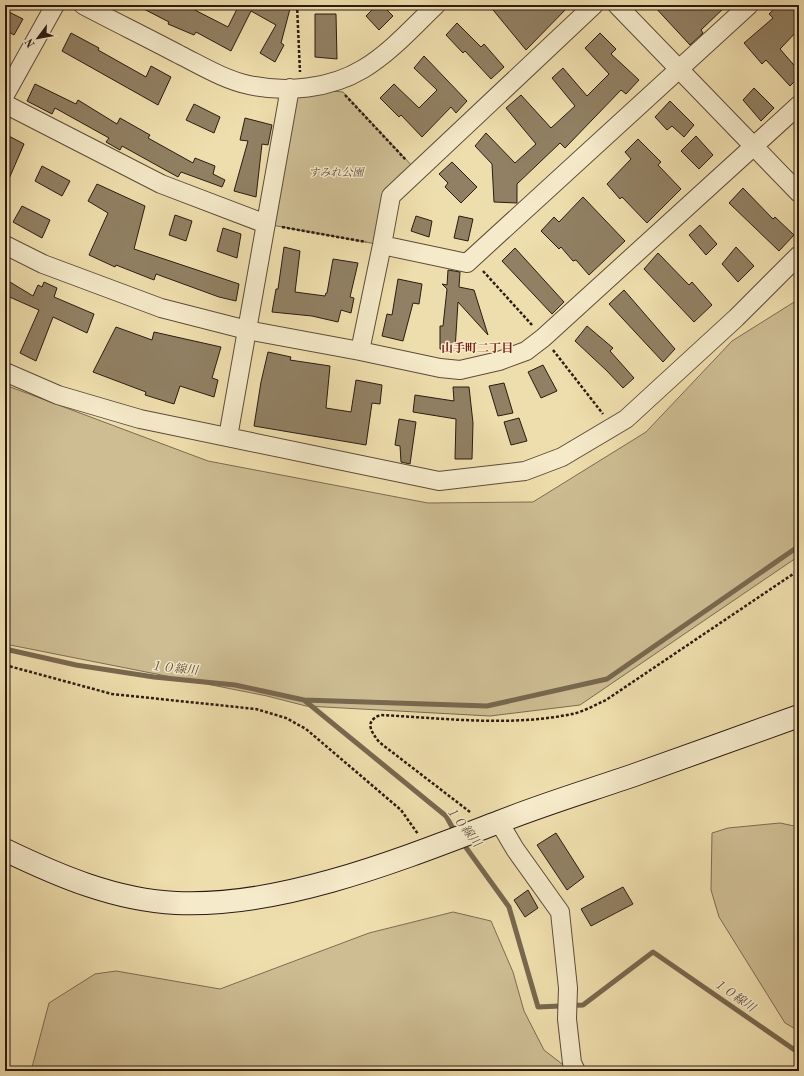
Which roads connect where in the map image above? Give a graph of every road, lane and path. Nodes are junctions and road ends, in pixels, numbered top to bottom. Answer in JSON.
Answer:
{"nodes":[{"id":1,"x":55,"y":5,"type":"edge"},
{"id":2,"x":83,"y":5,"type":"edge"},
{"id":3,"x":297,"y":5,"type":"edge"},
{"id":4,"x":436,"y":5,"type":"edge"},
{"id":5,"x":594,"y":5,"type":"edge"},
{"id":6,"x":617,"y":5,"type":"edge"},
{"id":7,"x":749,"y":5,"type":"edge"},
{"id":8,"x":679,"y":69,"type":"junction"},
{"id":9,"x":333,"y":83,"type":"junction"},
{"id":10,"x":295,"y":88,"type":"junction"},
{"id":11,"x":5,"y":95,"type":"edge"},
{"id":12,"x":5,"y":104,"type":"edge"},
{"id":13,"x":799,"y":105,"type":"edge"},
{"id":14,"x":754,"y":147,"type":"junction"},
{"id":15,"x":416,"y":170,"type":"junction"},
{"id":16,"x":799,"y":193,"type":"edge"},
{"id":17,"x":266,"y":224,"type":"junction"},
{"id":18,"x":5,"y":245,"type":"edge"},
{"id":19,"x":382,"y":245,"type":"junction"},
{"id":20,"x":799,"y":255,"type":"edge"},
{"id":21,"x":247,"y":330,"type":"junction"},
{"id":22,"x":360,"y":351,"type":"junction"},
{"id":23,"x":5,"y":372,"type":"edge"},
{"id":24,"x":228,"y":437,"type":"junction"},
{"id":25,"x":799,"y":570,"type":"edge"},
{"id":26,"x":5,"y":665,"type":"edge"},
{"id":27,"x":799,"y":716,"type":"edge"},
{"id":28,"x":486,"y":827,"type":"junction"},
{"id":29,"x":433,"y":847,"type":"junction"},
{"id":30,"x":5,"y":850,"type":"edge"},
{"id":31,"x":576,"y":1071,"type":"edge"}],
"edges":[{"from":1,"to":11,"type":"street"},
{"from":2,"to":10,"type":"street"},
{"from":3,"to":10,"type":"path"},
{"from":4,"to":9,"type":"street"},
{"from":5,"to":15,"type":"street"},
{"from":6,"to":8,"type":"street"},
{"from":7,"to":8,"type":"street"},
{"from":8,"to":14,"type":"street"},
{"from":8,"to":19,"type":"street"},
{"from":9,"to":10,"type":"street"},
{"from":9,"to":15,"type":"path"},
{"from":10,"to":17,"type":"street"},
{"from":12,"to":17,"type":"street"},
{"from":13,"to":14,"type":"street"},
{"from":14,"to":16,"type":"street"},
{"from":14,"to":22,"type":"street"},
{"from":15,"to":19,"type":"street"},
{"from":17,"to":19,"type":"path"},
{"from":17,"to":21,"type":"street"},
{"from":18,"to":21,"type":"street"},
{"from":19,"to":22,"type":"street"},
{"from":20,"to":24,"type":"street"},
{"from":21,"to":22,"type":"street"},
{"from":21,"to":24,"type":"street"},
{"from":23,"to":24,"type":"street"},
{"from":25,"to":28,"type":"path"},
{"from":26,"to":29,"type":"path"},
{"from":27,"to":28,"type":"street"},
{"from":28,"to":29,"type":"street"},
{"from":28,"to":31,"type":"street"},
{"from":29,"to":30,"type":"street"}]}
